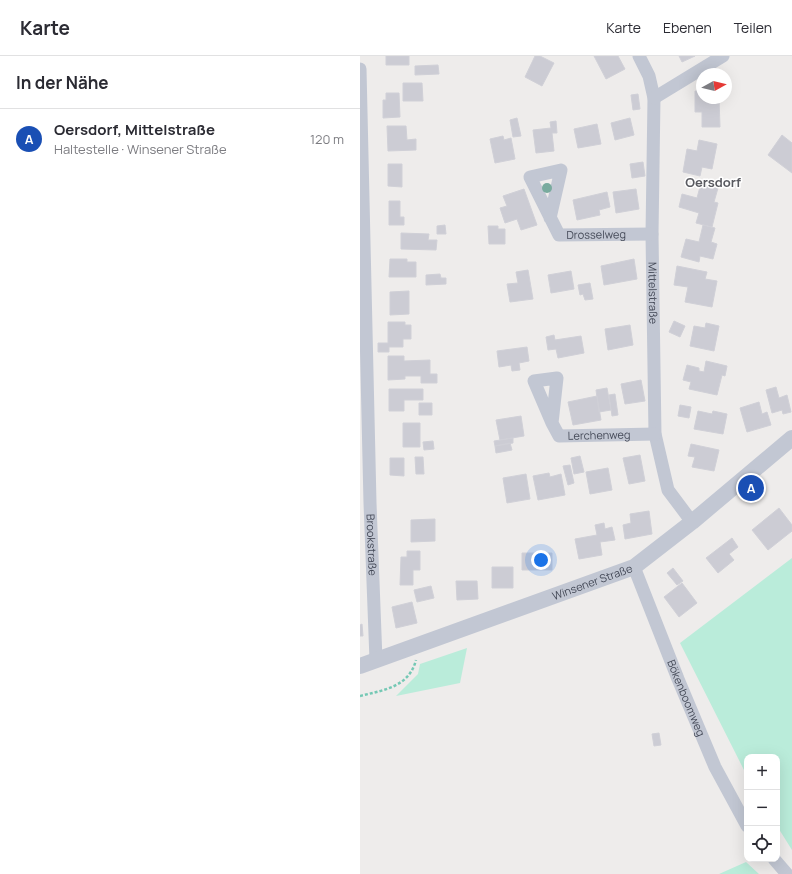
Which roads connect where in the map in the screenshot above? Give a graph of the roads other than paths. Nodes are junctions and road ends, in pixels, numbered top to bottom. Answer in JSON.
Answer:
{"nodes":[{"id":1,"x":639,"y":56,"type":"edge"},
{"id":2,"x":723,"y":56,"type":"edge"},
{"id":3,"x":360,"y":69,"type":"edge"},
{"id":4,"x":654,"y":98,"type":"junction"},
{"id":5,"x":550,"y":218,"type":"dead end"},
{"id":6,"x":652,"y":234,"type":"junction"},
{"id":7,"x":362,"y":235,"type":"edge"},
{"id":8,"x":552,"y":423,"type":"dead end"},
{"id":9,"x":655,"y":434,"type":"junction"},
{"id":10,"x":792,"y":438,"type":"edge"},
{"id":11,"x":692,"y":522,"type":"junction"},
{"id":12,"x":634,"y":566,"type":"junction"},
{"id":13,"x":376,"y":660,"type":"junction"},
{"id":14,"x":360,"y":666,"type":"edge"},
{"id":15,"x":744,"y":820,"type":"edge"},
{"id":16,"x":777,"y":862,"type":"edge"},
{"id":17,"x":787,"y":874,"type":"edge"}],
"edges":[{"from":1,"to":4,"type":"street","name":"Mittelstraße"},
{"from":2,"to":4,"type":"street"},
{"from":3,"to":7,"type":"street","name":"Brookstraße"},
{"from":4,"to":6,"type":"street","name":"Mittelstraße"},
{"from":5,"to":6,"type":"street","name":"Drosselweg"},
{"from":6,"to":9,"type":"street","name":"Mittelstraße"},
{"from":7,"to":13,"type":"street","name":"Brookstraße"},
{"from":8,"to":9,"type":"street","name":"Lerchenweg"},
{"from":9,"to":11,"type":"street","name":"Mittelstraße"},
{"from":10,"to":11,"type":"street","name":"Winsener Straße"},
{"from":11,"to":12,"type":"street","name":"Winsener Straße"},
{"from":12,"to":13,"type":"street","name":"Winsener Straße"},
{"from":12,"to":15,"type":"street","name":"Bökenboomweg"},
{"from":13,"to":14,"type":"street","name":"Winsener Straße"},
{"from":16,"to":17,"type":"street"}]}
